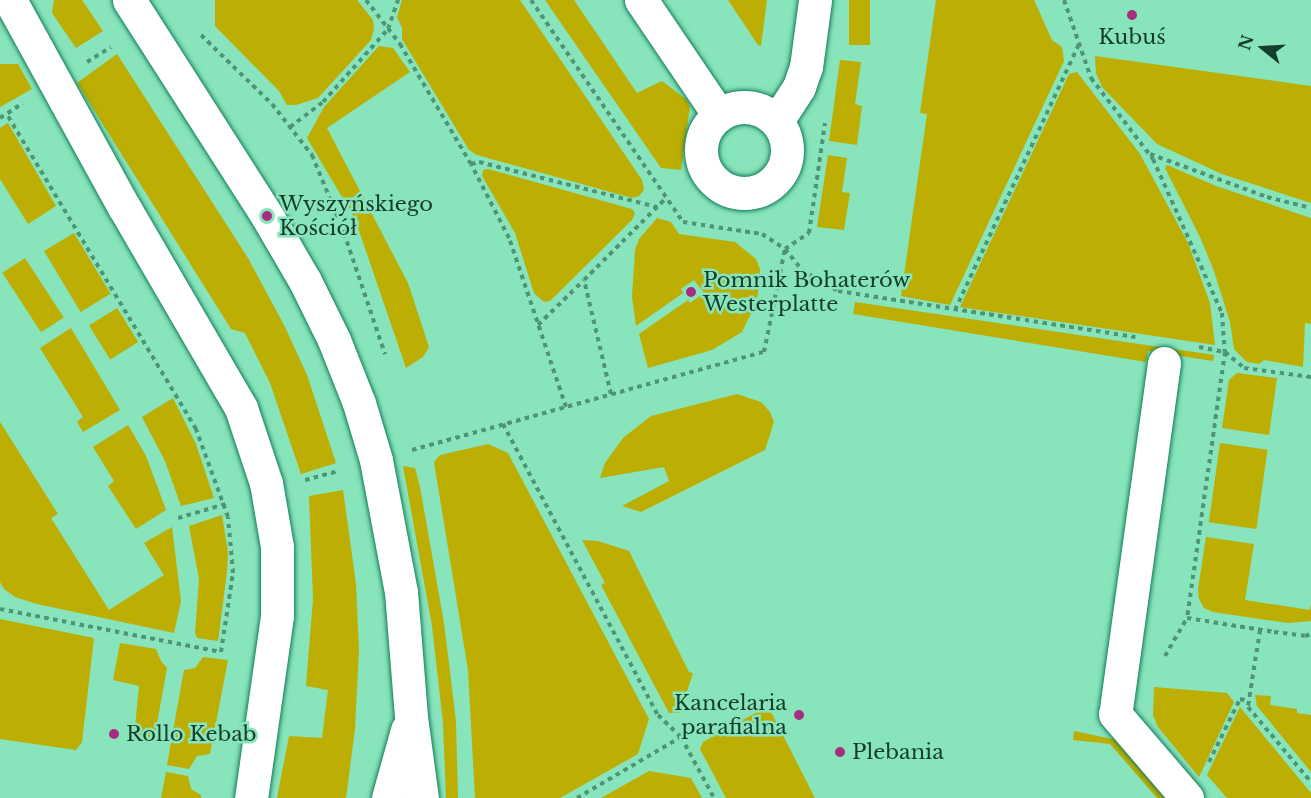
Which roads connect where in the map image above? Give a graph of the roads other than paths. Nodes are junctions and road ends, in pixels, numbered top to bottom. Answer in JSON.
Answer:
{"nodes":[{"id":1,"x":10,"y":0,"type":"edge"},
{"id":2,"x":129,"y":0,"type":"edge"},
{"id":3,"x":641,"y":0,"type":"edge"},
{"id":4,"x":815,"y":0,"type":"edge"},
{"id":5,"x":718,"y":114,"type":"junction"},
{"id":6,"x":777,"y":121,"type":"junction"},
{"id":7,"x":1166,"y":349,"type":"road end"},
{"id":8,"x":411,"y":717,"type":"junction"},
{"id":9,"x":251,"y":798,"type":"edge"},
{"id":10,"x":388,"y":798,"type":"edge"},
{"id":11,"x":422,"y":798,"type":"edge"},
{"id":12,"x":1187,"y":798,"type":"edge"}],
"edges":[{"from":1,"to":9,"type":"street"},
{"from":2,"to":8,"type":"street"},
{"from":3,"to":5,"type":"street"},
{"from":4,"to":6,"type":"street"},
{"from":5,"to":6,"type":"street"},
{"from":5,"to":6,"type":"street"},
{"from":7,"to":12,"type":"street"},
{"from":8,"to":10,"type":"street"},
{"from":8,"to":11,"type":"street"}]}
